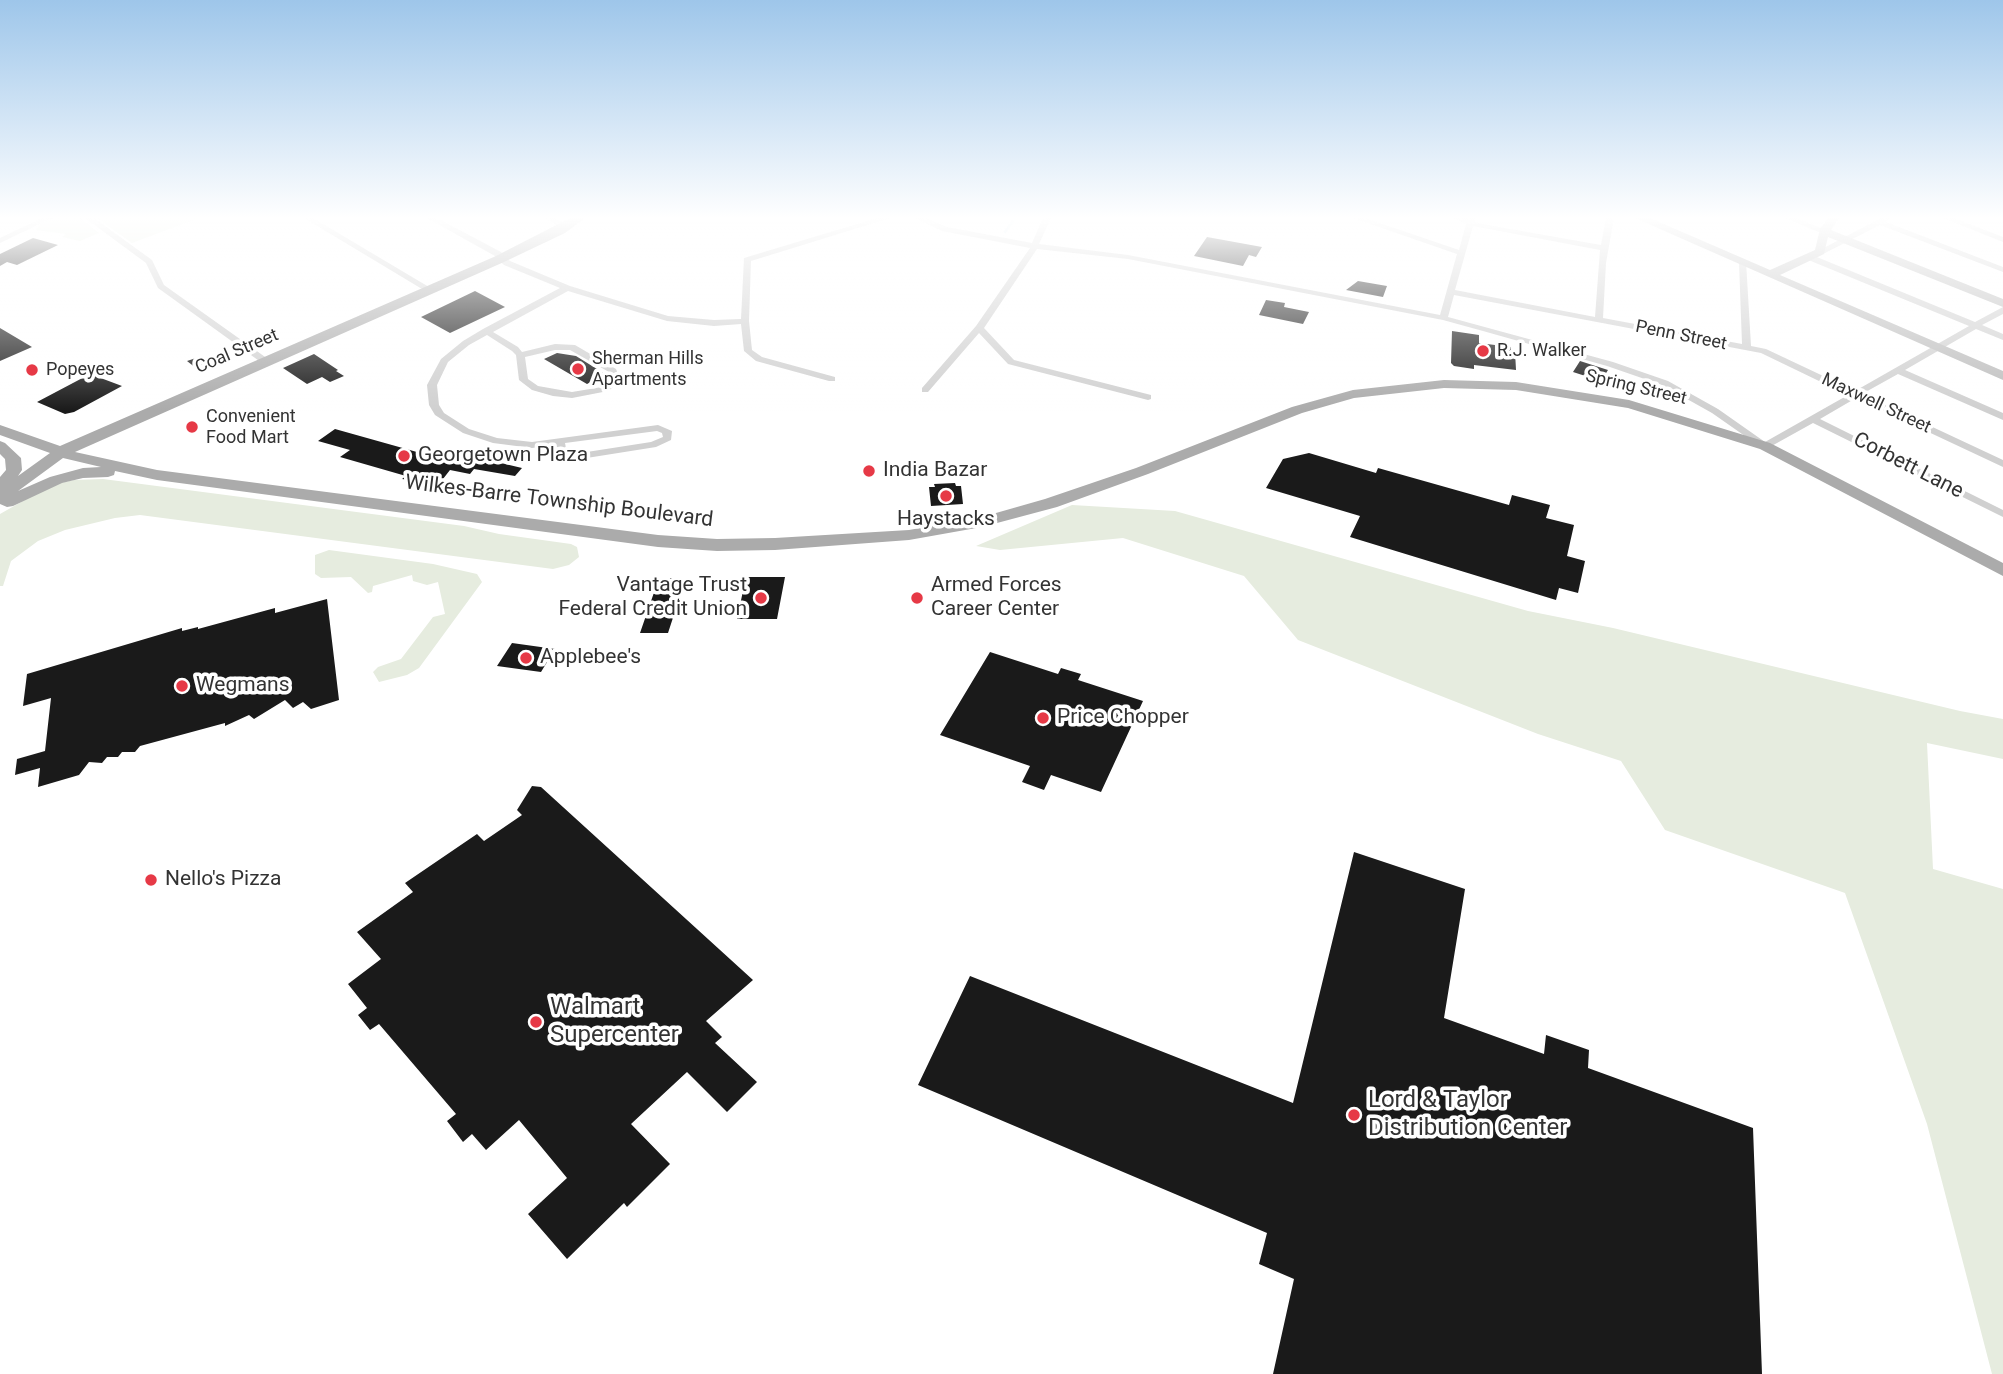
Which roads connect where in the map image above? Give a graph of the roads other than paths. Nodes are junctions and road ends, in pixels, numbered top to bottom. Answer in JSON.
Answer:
{"nodes":[{"id":1,"x":159,"y":282,"type":"edge"},
{"id":2,"x":417,"y":282,"type":"edge"},
{"id":3,"x":448,"y":282,"type":"edge"},
{"id":4,"x":553,"y":282,"type":"edge"},
{"id":5,"x":746,"y":282,"type":"edge"},
{"id":6,"x":1010,"y":282,"type":"edge"},
{"id":7,"x":1258,"y":282,"type":"edge"},
{"id":8,"x":1453,"y":282,"type":"edge"},
{"id":9,"x":1602,"y":282,"type":"edge"},
{"id":10,"x":1745,"y":282,"type":"edge"},
{"id":11,"x":1786,"y":282,"type":"edge"},
{"id":12,"x":1877,"y":282,"type":"edge"},
{"id":13,"x":1952,"y":282,"type":"edge"},
{"id":14,"x":567,"y":288,"type":"junction"},
{"id":15,"x":430,"y":290,"type":"junction"},
{"id":16,"x":1450,"y":292,"type":"junction"},
{"id":17,"x":2003,"y":303,"type":"edge"},
{"id":18,"x":2003,"y":310,"type":"edge"},
{"id":19,"x":1443,"y":318,"type":"junction"},
{"id":20,"x":745,"y":321,"type":"junction"},
{"id":21,"x":1599,"y":321,"type":"junction"},
{"id":22,"x":1975,"y":326,"type":"junction"},
{"id":23,"x":979,"y":328,"type":"junction"},
{"id":24,"x":486,"y":331,"type":"junction"},
{"id":25,"x":2003,"y":337,"type":"edge"},
{"id":26,"x":1936,"y":347,"type":"junction"},
{"id":27,"x":1747,"y":349,"type":"junction"},
{"id":28,"x":520,"y":355,"type":"junction"},
{"id":29,"x":265,"y":361,"type":"junction"},
{"id":30,"x":1897,"y":370,"type":"junction"},
{"id":31,"x":2003,"y":376,"type":"edge"},
{"id":32,"x":832,"y":379,"type":"dead end"},
{"id":33,"x":925,"y":390,"type":"dead end"},
{"id":34,"x":1857,"y":395,"type":"junction"},
{"id":35,"x":1148,"y":397,"type":"dead end"},
{"id":36,"x":2003,"y":417,"type":"edge"},
{"id":37,"x":1813,"y":419,"type":"junction"},
{"id":38,"x":0,"y":430,"type":"edge"},
{"id":39,"x":1235,"y":435,"type":"joint"},
{"id":40,"x":561,"y":442,"type":"junction"},
{"id":41,"x":0,"y":445,"type":"edge"},
{"id":42,"x":1765,"y":446,"type":"junction"},
{"id":43,"x":57,"y":455,"type":"junction"},
{"id":44,"x":2003,"y":464,"type":"edge"},
{"id":45,"x":108,"y":472,"type":"junction"},
{"id":46,"x":157,"y":475,"type":"junction"},
{"id":47,"x":0,"y":488,"type":"edge"},
{"id":48,"x":0,"y":496,"type":"edge"},
{"id":49,"x":0,"y":505,"type":"edge"},
{"id":50,"x":2003,"y":514,"type":"edge"},
{"id":51,"x":2003,"y":570,"type":"edge"}],
"edges":[{"from":1,"to":29,"type":"street"},
{"from":2,"to":15,"type":"street"},
{"from":3,"to":15,"type":"main road","name":"Coal Street"},
{"from":4,"to":14,"type":"street"},
{"from":5,"to":20,"type":"street"},
{"from":6,"to":23,"type":"street"},
{"from":7,"to":19,"type":"street"},
{"from":8,"to":16,"type":"street"},
{"from":9,"to":21,"type":"street"},
{"from":10,"to":27,"type":"street"},
{"from":11,"to":26,"type":"street"},
{"from":12,"to":22,"type":"street"},
{"from":13,"to":17,"type":"street"},
{"from":14,"to":20,"type":"street"},
{"from":14,"to":24,"type":"street"},
{"from":15,"to":29,"type":"main road","name":"Coal Street"},
{"from":16,"to":19,"type":"street"},
{"from":16,"to":21,"type":"street","name":"Penn Street"},
{"from":18,"to":22,"type":"street"},
{"from":19,"to":42,"type":"street"},
{"from":20,"to":32,"type":"street"},
{"from":21,"to":27,"type":"street","name":"Penn Street"},
{"from":22,"to":25,"type":"street"},
{"from":22,"to":26,"type":"street"},
{"from":23,"to":33,"type":"street"},
{"from":23,"to":35,"type":"street"},
{"from":24,"to":28,"type":"street"},
{"from":24,"to":40,"type":"street"},
{"from":26,"to":30,"type":"street"},
{"from":26,"to":31,"type":"street"},
{"from":27,"to":34,"type":"street","name":"Maxwell Street"},
{"from":28,"to":28,"type":"street"},
{"from":29,"to":43,"type":"main road","name":"Coal Street"},
{"from":30,"to":34,"type":"street"},
{"from":30,"to":36,"type":"street"},
{"from":34,"to":37,"type":"street"},
{"from":34,"to":44,"type":"street","name":"Maxwell Street"},
{"from":37,"to":42,"type":"street"},
{"from":37,"to":50,"type":"street","name":"Corbett Lane"},
{"from":38,"to":43,"type":"main road","name":"Wilkes-Barre Township Boulevard"},
{"from":39,"to":42,"type":"main road","name":"Spring Street"},
{"from":39,"to":46,"type":"main road","name":"Wilkes-Barre Township Boulevard"},
{"from":40,"to":40,"type":"street"},
{"from":41,"to":43,"type":"main road","name":"Wilkes-Barre Township Boulevard"},
{"from":41,"to":47,"type":"main road"},
{"from":42,"to":51,"type":"main road","name":"Spring Street"},
{"from":43,"to":45,"type":"main road","name":"Wilkes-Barre Township Boulevard"},
{"from":43,"to":46,"type":"main road","name":"Wilkes-Barre Township Boulevard"},
{"from":43,"to":48,"type":"main road","name":"Coal Street"},
{"from":45,"to":46,"type":"main road","name":"Wilkes-Barre Township Boulevard"},
{"from":45,"to":49,"type":"main road"}]}
